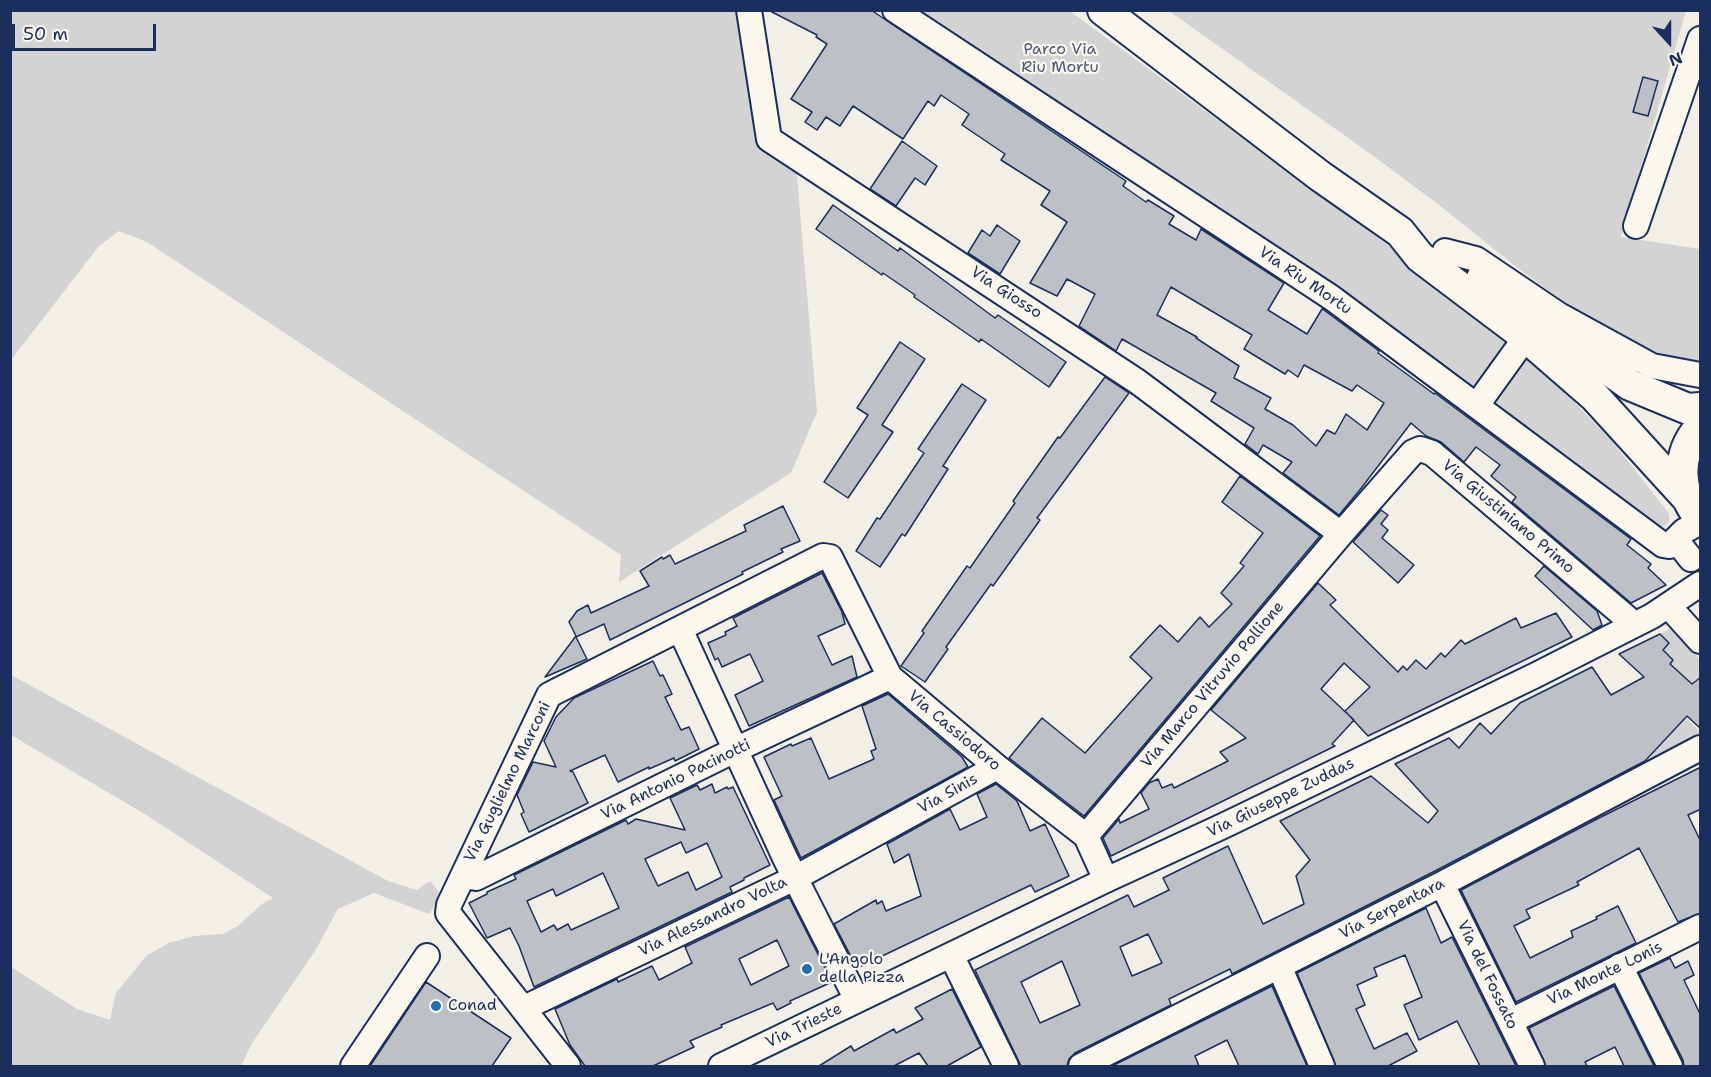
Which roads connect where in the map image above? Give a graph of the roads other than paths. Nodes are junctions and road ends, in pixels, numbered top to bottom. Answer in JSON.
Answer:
{"nodes":[{"id":1,"x":749,"y":10,"type":"edge"},
{"id":2,"x":895,"y":10,"type":"edge"},
{"id":3,"x":1103,"y":10,"type":"edge"},
{"id":4,"x":1701,"y":39,"type":"edge"},
{"id":5,"x":1636,"y":226,"type":"dead end"},
{"id":6,"x":1400,"y":232,"type":"junction"},
{"id":7,"x":1445,"y":251,"type":"junction"},
{"id":8,"x":1526,"y":337,"type":"junction"},
{"id":9,"x":1701,"y":375,"type":"edge"},
{"id":10,"x":1476,"y":405,"type":"junction"},
{"id":11,"x":1701,"y":408,"type":"edge"},
{"id":12,"x":1701,"y":427,"type":"edge"},
{"id":13,"x":1696,"y":513,"type":"edge"},
{"id":14,"x":1341,"y":534,"type":"junction"},
{"id":15,"x":1676,"y":540,"type":"junction"},
{"id":16,"x":830,"y":557,"type":"joint"},
{"id":17,"x":1696,"y":566,"type":"edge"},
{"id":18,"x":1701,"y":584,"type":"edge"},
{"id":19,"x":1701,"y":601,"type":"edge"},
{"id":20,"x":1663,"y":613,"type":"junction"},
{"id":21,"x":1627,"y":618,"type":"junction"},
{"id":22,"x":680,"y":629,"type":"junction"},
{"id":23,"x":1609,"y":638,"type":"junction"},
{"id":24,"x":1701,"y":641,"type":"edge"},
{"id":25,"x":890,"y":677,"type":"junction"},
{"id":26,"x":1701,"y":748,"type":"edge"},
{"id":27,"x":735,"y":750,"type":"junction"},
{"id":28,"x":997,"y":767,"type":"junction"},
{"id":29,"x":899,"y":821,"type":"joint"},
{"id":30,"x":1086,"y":836,"type":"junction"},
{"id":31,"x":463,"y":876,"type":"junction"},
{"id":32,"x":795,"y":878,"type":"junction"},
{"id":33,"x":1106,"y":880,"type":"junction"},
{"id":34,"x":1442,"y":884,"type":"junction"},
{"id":35,"x":1701,"y":927,"type":"edge"},
{"id":36,"x":951,"y":955,"type":"junction"},
{"id":37,"x":427,"y":956,"type":"dead end"},
{"id":38,"x":1279,"y":966,"type":"junction"},
{"id":39,"x":1620,"y":966,"type":"junction"},
{"id":40,"x":857,"y":1000,"type":"junction"},
{"id":41,"x":524,"y":1008,"type":"junction"},
{"id":42,"x":1510,"y":1022,"type":"junction"},
{"id":43,"x":352,"y":1066,"type":"edge"},
{"id":44,"x":568,"y":1066,"type":"edge"},
{"id":45,"x":721,"y":1066,"type":"edge"},
{"id":46,"x":1006,"y":1066,"type":"edge"},
{"id":47,"x":1081,"y":1066,"type":"edge"},
{"id":48,"x":1322,"y":1066,"type":"edge"},
{"id":49,"x":1532,"y":1066,"type":"edge"},
{"id":50,"x":1670,"y":1066,"type":"edge"}],
"edges":[{"from":1,"to":14,"type":"street","name":"Via Giosso"},
{"from":2,"to":10,"type":"street","name":"Via Riu Mortu"},
{"from":3,"to":6,"type":"main road"},
{"from":4,"to":5,"type":"street"},
{"from":6,"to":7,"type":"main road"},
{"from":6,"to":8,"type":"main road"},
{"from":7,"to":9,"type":"street"},
{"from":7,"to":11,"type":"main road"},
{"from":8,"to":10,"type":"street"},
{"from":8,"to":13,"type":"main road"},
{"from":10,"to":15,"type":"street","name":"Via Riu Mortu"},
{"from":12,"to":13,"type":"main road"},
{"from":13,"to":15,"type":"street"},
{"from":14,"to":21,"type":"street","name":"Via Giustiniano Primo"},
{"from":14,"to":30,"type":"street","name":"Via Marco Vitruvio Pollione"},
{"from":15,"to":17,"type":"street"},
{"from":16,"to":22,"type":"street","name":"Via Guglielmo Marconi"},
{"from":16,"to":25,"type":"street","name":"Via Cassiodoro"},
{"from":17,"to":21,"type":"street","name":"Via Giuseppe Zuddas"},
{"from":18,"to":20,"type":"street","name":"Via Giuseppe Zuddas"},
{"from":19,"to":20,"type":"street","name":"Via Giuseppe Zuddas"},
{"from":20,"to":23,"type":"street","name":"Via Giuseppe Zuddas"},
{"from":20,"to":24,"type":"street"},
{"from":21,"to":23,"type":"street","name":"Via Giuseppe Zuddas"},
{"from":22,"to":27,"type":"street"},
{"from":22,"to":31,"type":"street","name":"Via Guglielmo Marconi"},
{"from":23,"to":33,"type":"street","name":"Via Giuseppe Zuddas"},
{"from":25,"to":27,"type":"street","name":"Via Antonio Pacinotti"},
{"from":25,"to":28,"type":"street","name":"Via Cassiodoro"},
{"from":26,"to":34,"type":"street","name":"Via Serpentara"},
{"from":27,"to":31,"type":"street","name":"Via Antonio Pacinotti"},
{"from":27,"to":32,"type":"street"},
{"from":28,"to":29,"type":"street","name":"Via Sinis"},
{"from":28,"to":30,"type":"street","name":"Via Cassiodoro"},
{"from":29,"to":32,"type":"street","name":"Via Alessandro Volta"},
{"from":30,"to":33,"type":"street","name":"Via Cassiodoro"},
{"from":31,"to":41,"type":"street","name":"Via Guglielmo Marconi"},
{"from":32,"to":40,"type":"street"},
{"from":32,"to":41,"type":"street","name":"Via Alessandro Volta"},
{"from":33,"to":36,"type":"street","name":"Via Giuseppe Zuddas"},
{"from":34,"to":38,"type":"street","name":"Via Serpentara"},
{"from":34,"to":42,"type":"street","name":"Via del Fossato"},
{"from":35,"to":39,"type":"street","name":"Via Monte Lonis"},
{"from":36,"to":40,"type":"street","name":"Via Trieste"},
{"from":36,"to":46,"type":"street"},
{"from":37,"to":43,"type":"street"},
{"from":38,"to":47,"type":"street","name":"Via Serpentara"},
{"from":38,"to":48,"type":"street"},
{"from":39,"to":42,"type":"street","name":"Via Monte Lonis"},
{"from":39,"to":50,"type":"street"},
{"from":40,"to":45,"type":"street","name":"Via Trieste"},
{"from":41,"to":44,"type":"street","name":"Via Guglielmo Marconi"},
{"from":42,"to":49,"type":"street","name":"Via del Fossato"}]}
